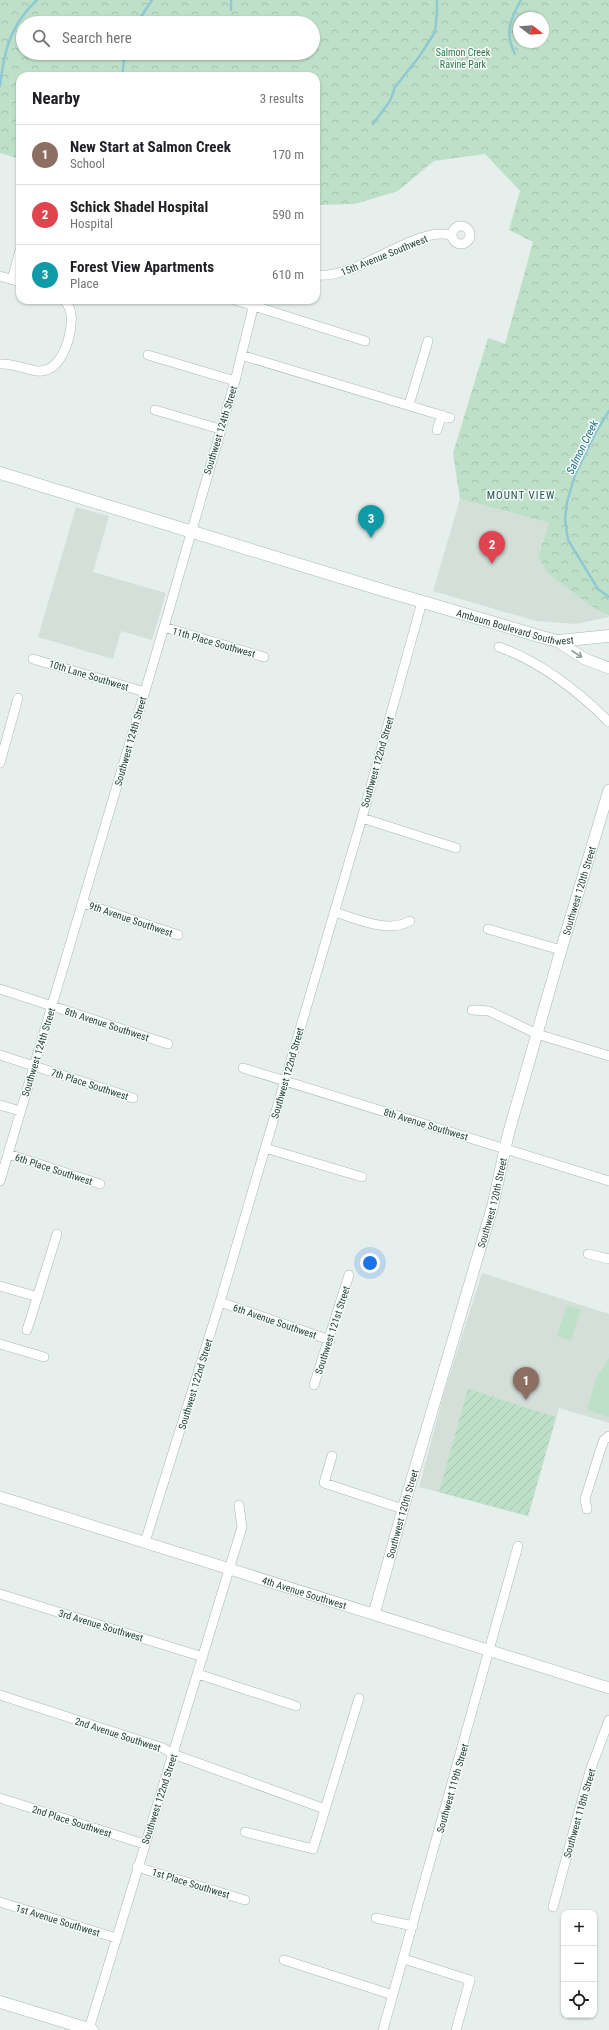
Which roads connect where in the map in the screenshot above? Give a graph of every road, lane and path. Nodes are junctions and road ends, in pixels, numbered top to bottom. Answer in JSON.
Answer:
{"nodes":[{"id":1,"x":451,"y":234,"type":"dead end"},
{"id":2,"x":320,"y":275,"type":"edge"},
{"id":3,"x":0,"y":276,"type":"edge"},
{"id":4,"x":16,"y":281,"type":"edge"},
{"id":5,"x":67,"y":304,"type":"edge"},
{"id":6,"x":254,"y":304,"type":"edge"},
{"id":7,"x":257,"y":304,"type":"edge"},
{"id":8,"x":365,"y":340,"type":"dead end"},
{"id":9,"x":428,"y":341,"type":"dead end"},
{"id":10,"x":148,"y":355,"type":"dead end"},
{"id":11,"x":241,"y":355,"type":"junction"},
{"id":12,"x":0,"y":364,"type":"edge"},
{"id":13,"x":235,"y":381,"type":"junction"},
{"id":14,"x":408,"y":405,"type":"junction"},
{"id":15,"x":155,"y":410,"type":"dead end"},
{"id":16,"x":220,"y":429,"type":"junction"},
{"id":17,"x":437,"y":430,"type":"dead end"},
{"id":18,"x":0,"y":473,"type":"edge"},
{"id":19,"x":190,"y":532,"type":"junction"},
{"id":20,"x":422,"y":602,"type":"junction"},
{"id":21,"x":164,"y":628,"type":"junction"},
{"id":22,"x":609,"y":636,"type":"edge"},
{"id":23,"x":557,"y":641,"type":"junction"},
{"id":24,"x":499,"y":647,"type":"dead end"},
{"id":25,"x":264,"y":657,"type":"dead end"},
{"id":26,"x":34,"y":659,"type":"dead end"},
{"id":27,"x":609,"y":668,"type":"edge"},
{"id":28,"x":145,"y":692,"type":"junction"},
{"id":29,"x":18,"y":698,"type":"dead end"},
{"id":30,"x":609,"y":722,"type":"edge"},
{"id":31,"x":0,"y":763,"type":"edge"},
{"id":32,"x":609,"y":790,"type":"edge"},
{"id":33,"x":362,"y":818,"type":"junction"},
{"id":34,"x":456,"y":848,"type":"dead end"},
{"id":35,"x":83,"y":903,"type":"junction"},
{"id":36,"x":334,"y":912,"type":"junction"},
{"id":37,"x":410,"y":921,"type":"dead end"},
{"id":38,"x":488,"y":929,"type":"dead end"},
{"id":39,"x":178,"y":935,"type":"dead end"},
{"id":40,"x":561,"y":950,"type":"junction"},
{"id":41,"x":0,"y":989,"type":"edge"},
{"id":42,"x":52,"y":1006,"type":"junction"},
{"id":43,"x":472,"y":1010,"type":"dead end"},
{"id":44,"x":537,"y":1034,"type":"junction"},
{"id":45,"x":168,"y":1044,"type":"dead end"},
{"id":46,"x":0,"y":1055,"type":"edge"},
{"id":47,"x":609,"y":1056,"type":"edge"},
{"id":48,"x":34,"y":1066,"type":"junction"},
{"id":49,"x":243,"y":1068,"type":"dead end"},
{"id":50,"x":284,"y":1081,"type":"junction"},
{"id":51,"x":133,"y":1098,"type":"dead end"},
{"id":52,"x":0,"y":1105,"type":"edge"},
{"id":53,"x":20,"y":1111,"type":"junction"},
{"id":54,"x":265,"y":1148,"type":"junction"},
{"id":55,"x":505,"y":1149,"type":"junction"},
{"id":56,"x":8,"y":1154,"type":"junction"},
{"id":57,"x":362,"y":1177,"type":"dead end"},
{"id":58,"x":0,"y":1181,"type":"edge"},
{"id":59,"x":609,"y":1181,"type":"edge"},
{"id":60,"x":100,"y":1184,"type":"dead end"},
{"id":61,"x":57,"y":1234,"type":"dead end"},
{"id":62,"x":588,"y":1254,"type":"dead end"},
{"id":63,"x":609,"y":1259,"type":"edge"},
{"id":64,"x":349,"y":1275,"type":"dead end"},
{"id":65,"x":0,"y":1286,"type":"edge"},
{"id":66,"x":38,"y":1297,"type":"junction"},
{"id":67,"x":220,"y":1302,"type":"junction"},
{"id":68,"x":27,"y":1330,"type":"dead end"},
{"id":69,"x":330,"y":1340,"type":"junction"},
{"id":70,"x":0,"y":1344,"type":"edge"},
{"id":71,"x":44,"y":1357,"type":"dead end"},
{"id":72,"x":314,"y":1385,"type":"dead end"},
{"id":73,"x":609,"y":1436,"type":"edge"},
{"id":74,"x":332,"y":1456,"type":"dead end"},
{"id":75,"x":0,"y":1497,"type":"edge"},
{"id":76,"x":239,"y":1505,"type":"dead end"},
{"id":77,"x":403,"y":1509,"type":"junction"},
{"id":78,"x":587,"y":1509,"type":"dead end"},
{"id":79,"x":145,"y":1542,"type":"junction"},
{"id":80,"x":518,"y":1546,"type":"dead end"},
{"id":81,"x":230,"y":1568,"type":"junction"},
{"id":82,"x":0,"y":1594,"type":"edge"},
{"id":83,"x":374,"y":1614,"type":"junction"},
{"id":84,"x":490,"y":1650,"type":"junction"},
{"id":85,"x":202,"y":1657,"type":"junction"},
{"id":86,"x":198,"y":1674,"type":"junction"},
{"id":87,"x":609,"y":1688,"type":"edge"},
{"id":88,"x":0,"y":1695,"type":"edge"},
{"id":89,"x":358,"y":1698,"type":"dead end"},
{"id":90,"x":296,"y":1706,"type":"dead end"},
{"id":91,"x":609,"y":1720,"type":"edge"},
{"id":92,"x":173,"y":1754,"type":"junction"},
{"id":93,"x":0,"y":1798,"type":"edge"},
{"id":94,"x":325,"y":1808,"type":"junction"},
{"id":95,"x":245,"y":1832,"type":"dead end"},
{"id":96,"x":144,"y":1844,"type":"junction"},
{"id":97,"x":137,"y":1867,"type":"junction"},
{"id":98,"x":245,"y":1900,"type":"dead end"},
{"id":99,"x":0,"y":1902,"type":"edge"},
{"id":100,"x":553,"y":1907,"type":"dead end"},
{"id":101,"x":376,"y":1918,"type":"dead end"},
{"id":102,"x":413,"y":1926,"type":"junction"},
{"id":103,"x":116,"y":1938,"type":"junction"},
{"id":104,"x":404,"y":1959,"type":"junction"},
{"id":105,"x":284,"y":1960,"type":"dead end"},
{"id":106,"x":393,"y":1994,"type":"junction"},
{"id":107,"x":0,"y":2002,"type":"edge"},
{"id":108,"x":90,"y":2029,"type":"edge"},
{"id":109,"x":383,"y":2030,"type":"edge"},
{"id":110,"x":456,"y":2030,"type":"edge"}],
"edges":[{"from":1,"to":2,"type":"street","name":"15th Avenue Southwest"},
{"from":3,"to":4,"type":"street"},
{"from":5,"to":12,"type":"street"},
{"from":6,"to":11,"type":"street","name":"Southwest 124th Street"},
{"from":7,"to":8,"type":"street"},
{"from":9,"to":14,"type":"street"},
{"from":10,"to":13,"type":"street"},
{"from":11,"to":13,"type":"street","name":"Southwest 124th Street"},
{"from":11,"to":14,"type":"street"},
{"from":13,"to":16,"type":"street","name":"Southwest 124th Street"},
{"from":14,"to":17,"type":"street"},
{"from":15,"to":16,"type":"street"},
{"from":16,"to":19,"type":"street","name":"Southwest 124th Street"},
{"from":18,"to":19,"type":"main road","name":"Ambaum Boulevard Southwest"},
{"from":19,"to":20,"type":"main road","name":"Ambaum Boulevard Southwest"},
{"from":19,"to":21,"type":"street","name":"Southwest 124th Street"},
{"from":20,"to":23,"type":"main road","name":"Ambaum Boulevard Southwest"},
{"from":20,"to":33,"type":"street","name":"Southwest 122nd Street"},
{"from":21,"to":25,"type":"street","name":"11th Place Southwest"},
{"from":21,"to":28,"type":"street","name":"Southwest 124th Street"},
{"from":22,"to":23,"type":"main road","name":"Ambaum Boulevard Southwest"},
{"from":23,"to":27,"type":"street","one_way":true},
{"from":24,"to":30,"type":"street"},
{"from":26,"to":28,"type":"street","name":"10th Lane Southwest"},
{"from":28,"to":35,"type":"street","name":"Southwest 124th Street"},
{"from":29,"to":31,"type":"street"},
{"from":32,"to":40,"type":"street","name":"Southwest 120th Street"},
{"from":33,"to":34,"type":"street"},
{"from":33,"to":36,"type":"street","name":"Southwest 122nd Street"},
{"from":35,"to":39,"type":"street","name":"9th Avenue Southwest"},
{"from":35,"to":42,"type":"street","name":"Southwest 124th Street"},
{"from":36,"to":37,"type":"street"},
{"from":36,"to":50,"type":"street","name":"Southwest 122nd Street"},
{"from":38,"to":40,"type":"street"},
{"from":40,"to":44,"type":"street","name":"Southwest 120th Street"},
{"from":41,"to":42,"type":"street","name":"8th Avenue Southwest"},
{"from":42,"to":45,"type":"street","name":"8th Avenue Southwest"},
{"from":42,"to":48,"type":"street","name":"Southwest 124th Street"},
{"from":43,"to":44,"type":"street"},
{"from":44,"to":47,"type":"street"},
{"from":44,"to":55,"type":"street","name":"Southwest 120th Street"},
{"from":46,"to":48,"type":"street","name":"7th Place Southwest"},
{"from":48,"to":51,"type":"street","name":"7th Place Southwest"},
{"from":48,"to":53,"type":"street","name":"Southwest 124th Street"},
{"from":49,"to":50,"type":"street","name":"8th Avenue Southwest"},
{"from":50,"to":54,"type":"street","name":"Southwest 122nd Street"},
{"from":50,"to":55,"type":"street","name":"8th Avenue Southwest"},
{"from":52,"to":53,"type":"street"},
{"from":53,"to":56,"type":"street","name":"Southwest 124th Street"},
{"from":54,"to":57,"type":"street"},
{"from":54,"to":67,"type":"street","name":"Southwest 122nd Street"},
{"from":55,"to":59,"type":"street","name":"8th Avenue Southwest"},
{"from":55,"to":77,"type":"street","name":"Southwest 120th Street"},
{"from":56,"to":58,"type":"street","name":"Southwest 124th Street"},
{"from":56,"to":60,"type":"street","name":"6th Place Southwest"},
{"from":61,"to":66,"type":"street"},
{"from":62,"to":63,"type":"street"},
{"from":64,"to":69,"type":"street","name":"Southwest 121st Street"},
{"from":65,"to":66,"type":"street"},
{"from":66,"to":68,"type":"street"},
{"from":67,"to":69,"type":"street","name":"6th Avenue Southwest"},
{"from":67,"to":79,"type":"street","name":"Southwest 122nd Street"},
{"from":69,"to":72,"type":"street","name":"Southwest 121st Street"},
{"from":70,"to":71,"type":"street"},
{"from":73,"to":78,"type":"street"},
{"from":74,"to":77,"type":"street"},
{"from":75,"to":79,"type":"street","name":"4th Avenue Southwest"},
{"from":76,"to":81,"type":"street","name":"Southwest 122nd Street"},
{"from":77,"to":83,"type":"street","name":"Southwest 120th Street"},
{"from":79,"to":81,"type":"street","name":"4th Avenue Southwest"},
{"from":80,"to":84,"type":"street","name":"Southwest 119th Street"},
{"from":81,"to":83,"type":"street","name":"4th Avenue Southwest"},
{"from":81,"to":85,"type":"street","name":"Southwest 122nd Street"},
{"from":82,"to":85,"type":"street","name":"3rd Avenue Southwest"},
{"from":83,"to":84,"type":"street","name":"4th Avenue Southwest"},
{"from":84,"to":87,"type":"street","name":"4th Avenue Southwest"},
{"from":84,"to":102,"type":"street","name":"Southwest 119th Street"},
{"from":85,"to":86,"type":"street","name":"Southwest 122nd Street"},
{"from":86,"to":90,"type":"street"},
{"from":86,"to":92,"type":"street","name":"Southwest 122nd Street"},
{"from":88,"to":92,"type":"street","name":"2nd Avenue Southwest"},
{"from":89,"to":94,"type":"street"},
{"from":91,"to":100,"type":"street","name":"Southwest 118th Street"},
{"from":92,"to":94,"type":"street","name":"2nd Avenue Southwest"},
{"from":92,"to":96,"type":"street","name":"Southwest 122nd Street"},
{"from":93,"to":96,"type":"street","name":"2nd Place Southwest"},
{"from":94,"to":95,"type":"street"},
{"from":96,"to":97,"type":"street","name":"Southwest 122nd Street"},
{"from":97,"to":98,"type":"street","name":"1st Place Southwest"},
{"from":97,"to":103,"type":"street","name":"Southwest 122nd Street"},
{"from":99,"to":103,"type":"street","name":"1st Avenue Southwest"},
{"from":101,"to":102,"type":"street"},
{"from":102,"to":104,"type":"street","name":"Southwest 119th Street"},
{"from":103,"to":108,"type":"street","name":"Southwest 122nd Street"},
{"from":104,"to":106,"type":"street","name":"Southwest 119th Street"},
{"from":104,"to":110,"type":"street"},
{"from":105,"to":106,"type":"street"},
{"from":106,"to":109,"type":"street","name":"Southwest 119th Street"},
{"from":107,"to":108,"type":"main road"}]}
